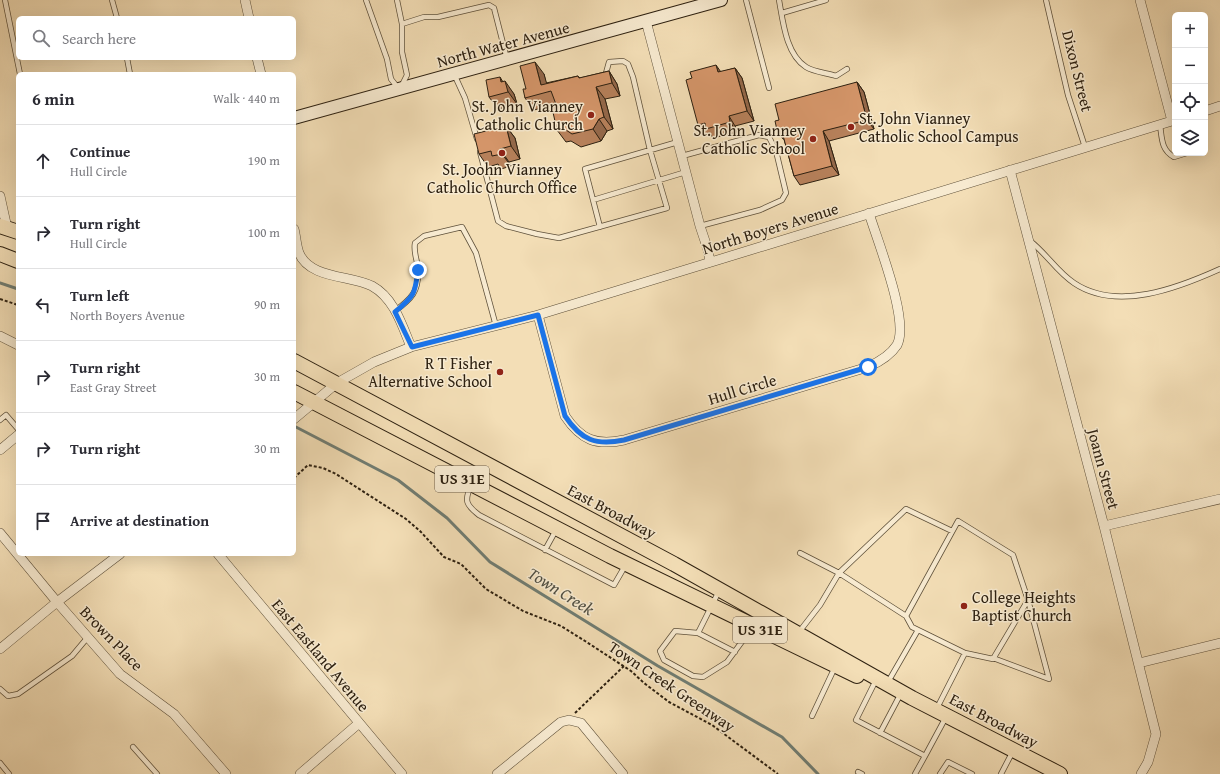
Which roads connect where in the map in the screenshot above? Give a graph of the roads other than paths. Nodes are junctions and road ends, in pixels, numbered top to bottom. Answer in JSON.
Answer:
{"nodes":[{"id":1,"x":5,"y":0,"type":"edge"},
{"id":2,"x":112,"y":0,"type":"edge"},
{"id":3,"x":245,"y":0,"type":"edge"},
{"id":4,"x":366,"y":0,"type":"edge"},
{"id":5,"x":397,"y":0,"type":"edge"},
{"id":6,"x":721,"y":0,"type":"edge"},
{"id":7,"x":746,"y":0,"type":"edge"},
{"id":8,"x":779,"y":0,"type":"edge"},
{"id":9,"x":826,"y":0,"type":"edge"},
{"id":10,"x":1046,"y":0,"type":"edge"},
{"id":11,"x":1140,"y":0,"type":"edge"},
{"id":12,"x":705,"y":2,"type":"edge"},
{"id":13,"x":782,"y":13,"type":"junction"},
{"id":14,"x":116,"y":16,"type":"edge"},
{"id":15,"x":249,"y":16,"type":"edge"},
{"id":16,"x":646,"y":21,"type":"junction"},
{"id":17,"x":402,"y":24,"type":"junction"},
{"id":18,"x":16,"y":54,"type":"edge"},
{"id":19,"x":508,"y":59,"type":"junction"},
{"id":20,"x":17,"y":60,"type":"edge"},
{"id":21,"x":127,"y":60,"type":"edge"},
{"id":22,"x":258,"y":60,"type":"edge"},
{"id":23,"x":847,"y":69,"type":"dead end"},
{"id":24,"x":20,"y":72,"type":"edge"},
{"id":25,"x":130,"y":72,"type":"edge"},
{"id":26,"x":260,"y":72,"type":"edge"},
{"id":27,"x":454,"y":74,"type":"junction"},
{"id":28,"x":609,"y":80,"type":"edge"},
{"id":29,"x":769,"y":88,"type":"dead end"},
{"id":30,"x":400,"y":90,"type":"junction"},
{"id":31,"x":1220,"y":106,"type":"edge"},
{"id":32,"x":1208,"y":110,"type":"edge"},
{"id":33,"x":296,"y":117,"type":"edge"},
{"id":34,"x":1173,"y":120,"type":"edge"},
{"id":35,"x":1172,"y":121,"type":"edge"},
{"id":36,"x":1160,"y":125,"type":"junction"},
{"id":37,"x":678,"y":142,"type":"junction"},
{"id":38,"x":1085,"y":147,"type":"junction"},
{"id":39,"x":650,"y":150,"type":"junction"},
{"id":40,"x":682,"y":156,"type":"junction"},
{"id":41,"x":1172,"y":156,"type":"edge"},
{"id":42,"x":1010,"y":170,"type":"junction"},
{"id":43,"x":686,"y":172,"type":"junction"},
{"id":44,"x":659,"y":180,"type":"junction"},
{"id":45,"x":0,"y":196,"type":"edge"},
{"id":46,"x":593,"y":200,"type":"junction"},
{"id":47,"x":869,"y":213,"type":"junction"},
{"id":48,"x":700,"y":226,"type":"junction"},
{"id":49,"x":600,"y":227,"type":"junction"},
{"id":50,"x":8,"y":229,"type":"edge"},
{"id":51,"x":296,"y":239,"type":"edge"},
{"id":52,"x":1029,"y":241,"type":"junction"},
{"id":53,"x":0,"y":254,"type":"edge"},
{"id":54,"x":16,"y":260,"type":"edge"},
{"id":55,"x":710,"y":262,"type":"junction"},
{"id":56,"x":1220,"y":269,"type":"edge"},
{"id":57,"x":395,"y":312,"type":"junction"},
{"id":58,"x":538,"y":315,"type":"junction"},
{"id":59,"x":496,"y":326,"type":"junction"},
{"id":60,"x":0,"y":336,"type":"edge"},
{"id":61,"x":16,"y":344,"type":"edge"},
{"id":62,"x":412,"y":347,"type":"junction"},
{"id":63,"x":296,"y":361,"type":"edge"},
{"id":64,"x":337,"y":383,"type":"junction"},
{"id":65,"x":296,"y":393,"type":"edge"},
{"id":66,"x":314,"y":402,"type":"junction"},
{"id":67,"x":296,"y":417,"type":"edge"},
{"id":68,"x":0,"y":420,"type":"edge"},
{"id":69,"x":16,"y":427,"type":"edge"},
{"id":70,"x":16,"y":437,"type":"edge"},
{"id":71,"x":0,"y":450,"type":"edge"},
{"id":72,"x":472,"y":484,"type":"junction"},
{"id":73,"x":1220,"y":499,"type":"edge"},
{"id":74,"x":1104,"y":526,"type":"junction"},
{"id":75,"x":557,"y":528,"type":"junction"},
{"id":76,"x":952,"y":531,"type":"junction"},
{"id":77,"x":0,"y":534,"type":"edge"},
{"id":78,"x":545,"y":550,"type":"junction"},
{"id":79,"x":16,"y":553,"type":"edge"},
{"id":80,"x":800,"y":553,"type":"dead end"},
{"id":81,"x":18,"y":556,"type":"edge"},
{"id":82,"x":117,"y":556,"type":"edge"},
{"id":83,"x":220,"y":556,"type":"edge"},
{"id":84,"x":626,"y":563,"type":"junction"},
{"id":85,"x":839,"y":573,"type":"junction"},
{"id":86,"x":720,"y":589,"type":"junction"},
{"id":87,"x":1028,"y":600,"type":"junction"},
{"id":88,"x":57,"y":602,"type":"junction"},
{"id":89,"x":711,"y":606,"type":"junction"},
{"id":90,"x":906,"y":616,"type":"junction"},
{"id":91,"x":753,"y":627,"type":"junction"},
{"id":92,"x":918,"y":630,"type":"junction"},
{"id":93,"x":698,"y":633,"type":"junction"},
{"id":94,"x":798,"y":633,"type":"junction"},
{"id":95,"x":88,"y":637,"type":"junction"},
{"id":96,"x":1220,"y":643,"type":"edge"},
{"id":97,"x":0,"y":649,"type":"edge"},
{"id":98,"x":734,"y":652,"type":"junction"},
{"id":99,"x":966,"y":652,"type":"junction"},
{"id":100,"x":993,"y":658,"type":"junction"},
{"id":101,"x":1138,"y":663,"type":"junction"},
{"id":102,"x":836,"y":666,"type":"junction"},
{"id":103,"x":881,"y":686,"type":"junction"},
{"id":104,"x":0,"y":689,"type":"edge"},
{"id":105,"x":905,"y":697,"type":"junction"},
{"id":106,"x":941,"y":712,"type":"junction"},
{"id":107,"x":812,"y":716,"type":"dead end"},
{"id":108,"x":358,"y":724,"type":"junction"},
{"id":109,"x":880,"y":733,"type":"junction"},
{"id":110,"x":133,"y":747,"type":"dead end"},
{"id":111,"x":1013,"y":750,"type":"junction"},
{"id":112,"x":925,"y":756,"type":"junction"},
{"id":113,"x":0,"y":763,"type":"edge"},
{"id":114,"x":9,"y":774,"type":"edge"},
{"id":115,"x":157,"y":774,"type":"edge"},
{"id":116,"x":226,"y":774,"type":"edge"},
{"id":117,"x":300,"y":774,"type":"edge"},
{"id":118,"x":402,"y":774,"type":"edge"},
{"id":119,"x":497,"y":774,"type":"edge"},
{"id":120,"x":623,"y":774,"type":"edge"},
{"id":121,"x":915,"y":774,"type":"edge"},
{"id":122,"x":940,"y":774,"type":"edge"},
{"id":123,"x":972,"y":774,"type":"edge"},
{"id":124,"x":1001,"y":774,"type":"edge"},
{"id":125,"x":1060,"y":774,"type":"edge"},
{"id":126,"x":1141,"y":774,"type":"edge"}],
"edges":[{"from":1,"to":18,"type":"lane"},
{"from":2,"to":14,"type":"lane"},
{"from":3,"to":15,"type":"street"},
{"from":4,"to":30,"type":"lane"},
{"from":5,"to":17,"type":"lane"},
{"from":6,"to":12,"type":"main road","name":"North Water Avenue"},
{"from":7,"to":29,"type":"lane"},
{"from":8,"to":13,"type":"lane"},
{"from":9,"to":13,"type":"lane"},
{"from":10,"to":38,"type":"lane","name":"Dixon Street"},
{"from":11,"to":34,"type":"street"},
{"from":12,"to":16,"type":"main road","name":"North Water Avenue"},
{"from":13,"to":23,"type":"lane"},
{"from":16,"to":19,"type":"main road","name":"North Water Avenue"},
{"from":16,"to":37,"type":"street"},
{"from":17,"to":19,"type":"lane"},
{"from":17,"to":30,"type":"lane"},
{"from":19,"to":27,"type":"main road","name":"North Water Avenue"},
{"from":20,"to":24,"type":"lane"},
{"from":21,"to":25,"type":"lane"},
{"from":22,"to":26,"type":"street"},
{"from":27,"to":30,"type":"main road","name":"North Water Avenue"},
{"from":27,"to":49,"type":"lane"},
{"from":28,"to":39,"type":"lane"},
{"from":30,"to":33,"type":"main road","name":"North Water Avenue"},
{"from":31,"to":32,"type":"street"},
{"from":35,"to":36,"type":"street","name":"North Boyers Avenue"},
{"from":36,"to":38,"type":"street","name":"North Boyers Avenue"},
{"from":36,"to":41,"type":"lane"},
{"from":37,"to":39,"type":"lane"},
{"from":37,"to":40,"type":"street"},
{"from":38,"to":42,"type":"street","name":"North Boyers Avenue"},
{"from":39,"to":44,"type":"lane"},
{"from":39,"to":46,"type":"lane"},
{"from":40,"to":43,"type":"street"},
{"from":40,"to":48,"type":"lane"},
{"from":42,"to":47,"type":"street","name":"North Boyers Avenue"},
{"from":42,"to":52,"type":"street","name":"Joann Street"},
{"from":43,"to":44,"type":"lane"},
{"from":43,"to":48,"type":"street"},
{"from":44,"to":46,"type":"lane"},
{"from":44,"to":49,"type":"lane"},
{"from":45,"to":50,"type":"street"},
{"from":46,"to":49,"type":"lane"},
{"from":47,"to":55,"type":"street","name":"North Boyers Avenue"},
{"from":47,"to":58,"type":"street","name":"Hull Circle"},
{"from":48,"to":55,"type":"street"},
{"from":51,"to":57,"type":"street"},
{"from":52,"to":56,"type":"lane"},
{"from":52,"to":74,"type":"street","name":"Joann Street"},
{"from":53,"to":54,"type":"main road"},
{"from":55,"to":58,"type":"street","name":"North Boyers Avenue"},
{"from":57,"to":59,"type":"lane"},
{"from":57,"to":62,"type":"street"},
{"from":58,"to":59,"type":"street","name":"North Boyers Avenue"},
{"from":59,"to":62,"type":"street","name":"North Boyers Avenue"},
{"from":60,"to":61,"type":"street"},
{"from":62,"to":64,"type":"street","name":"North Boyers Avenue"},
{"from":63,"to":64,"type":"main road","name":"East Broadway","number":"US 31E"},
{"from":64,"to":66,"type":"street","name":"North Boyers Avenue"},
{"from":64,"to":86,"type":"main road","name":"East Broadway","number":"US 31E"},
{"from":65,"to":66,"type":"main road","name":"East Broadway","number":"US 31E"},
{"from":66,"to":67,"type":"street","name":"North Boyers Avenue"},
{"from":66,"to":72,"type":"main road","name":"East Broadway","number":"US 31E"},
{"from":68,"to":69,"type":"lane"},
{"from":70,"to":71,"type":"street"},
{"from":72,"to":75,"type":"main road","name":"East Broadway","number":"US 31E"},
{"from":72,"to":78,"type":"lane"},
{"from":73,"to":74,"type":"street"},
{"from":74,"to":101,"type":"street","name":"Joann Street"},
{"from":75,"to":78,"type":"lane"},
{"from":75,"to":84,"type":"main road","name":"East Broadway","number":"US 31E"},
{"from":76,"to":85,"type":"lane"},
{"from":76,"to":87,"type":"lane"},
{"from":76,"to":90,"type":"lane"},
{"from":77,"to":79,"type":"street","name":"Brown Place"},
{"from":78,"to":84,"type":"lane"},
{"from":80,"to":85,"type":"lane"},
{"from":81,"to":88,"type":"street","name":"Brown Place"},
{"from":82,"to":88,"type":"street"},
{"from":83,"to":108,"type":"street","name":"East Eastland Avenue"},
{"from":84,"to":89,"type":"main road","name":"East Broadway","number":"US 31E"},
{"from":85,"to":90,"type":"lane"},
{"from":85,"to":94,"type":"lane"},
{"from":86,"to":89,"type":"lane"},
{"from":86,"to":94,"type":"main road","name":"East Broadway","number":"US 31E"},
{"from":87,"to":100,"type":"lane"},
{"from":87,"to":100,"type":"lane"},
{"from":88,"to":95,"type":"street","name":"Brown Place"},
{"from":88,"to":97,"type":"street"},
{"from":89,"to":91,"type":"main road","name":"East Broadway","number":"US 31E"},
{"from":89,"to":93,"type":"lane"},
{"from":90,"to":92,"type":"lane"},
{"from":91,"to":98,"type":"lane"},
{"from":91,"to":102,"type":"main road","name":"East Broadway","number":"US 31E"},
{"from":92,"to":99,"type":"lane"},
{"from":92,"to":103,"type":"lane"},
{"from":93,"to":98,"type":"lane"},
{"from":93,"to":98,"type":"lane"},
{"from":94,"to":103,"type":"main road","name":"East Broadway","number":"US 31E"},
{"from":95,"to":104,"type":"lane"},
{"from":95,"to":116,"type":"street","name":"Brown Place"},
{"from":96,"to":101,"type":"street"},
{"from":99,"to":100,"type":"lane"},
{"from":99,"to":106,"type":"lane"},
{"from":101,"to":126,"type":"street","name":"Joann Street"},
{"from":102,"to":103,"type":"main road","name":"East Broadway","number":"US 31E"},
{"from":102,"to":107,"type":"lane"},
{"from":103,"to":105,"type":"main road","name":"East Broadway","number":"US 31E"},
{"from":103,"to":109,"type":"lane"},
{"from":105,"to":106,"type":"main road","name":"East Broadway","number":"US 31E"},
{"from":105,"to":109,"type":"lane"},
{"from":106,"to":111,"type":"main road","name":"East Broadway","number":"US 31E"},
{"from":106,"to":112,"type":"lane"},
{"from":108,"to":117,"type":"street"},
{"from":108,"to":118,"type":"street","name":"East Eastland Avenue"},
{"from":109,"to":112,"type":"lane"},
{"from":110,"to":115,"type":"lane"},
{"from":111,"to":124,"type":"lane"},
{"from":111,"to":125,"type":"main road","name":"East Broadway","number":"US 31E"},
{"from":112,"to":121,"type":"lane"},
{"from":113,"to":114,"type":"lane"},
{"from":119,"to":120,"type":"street"},
{"from":122,"to":123,"type":"lane"}]}
